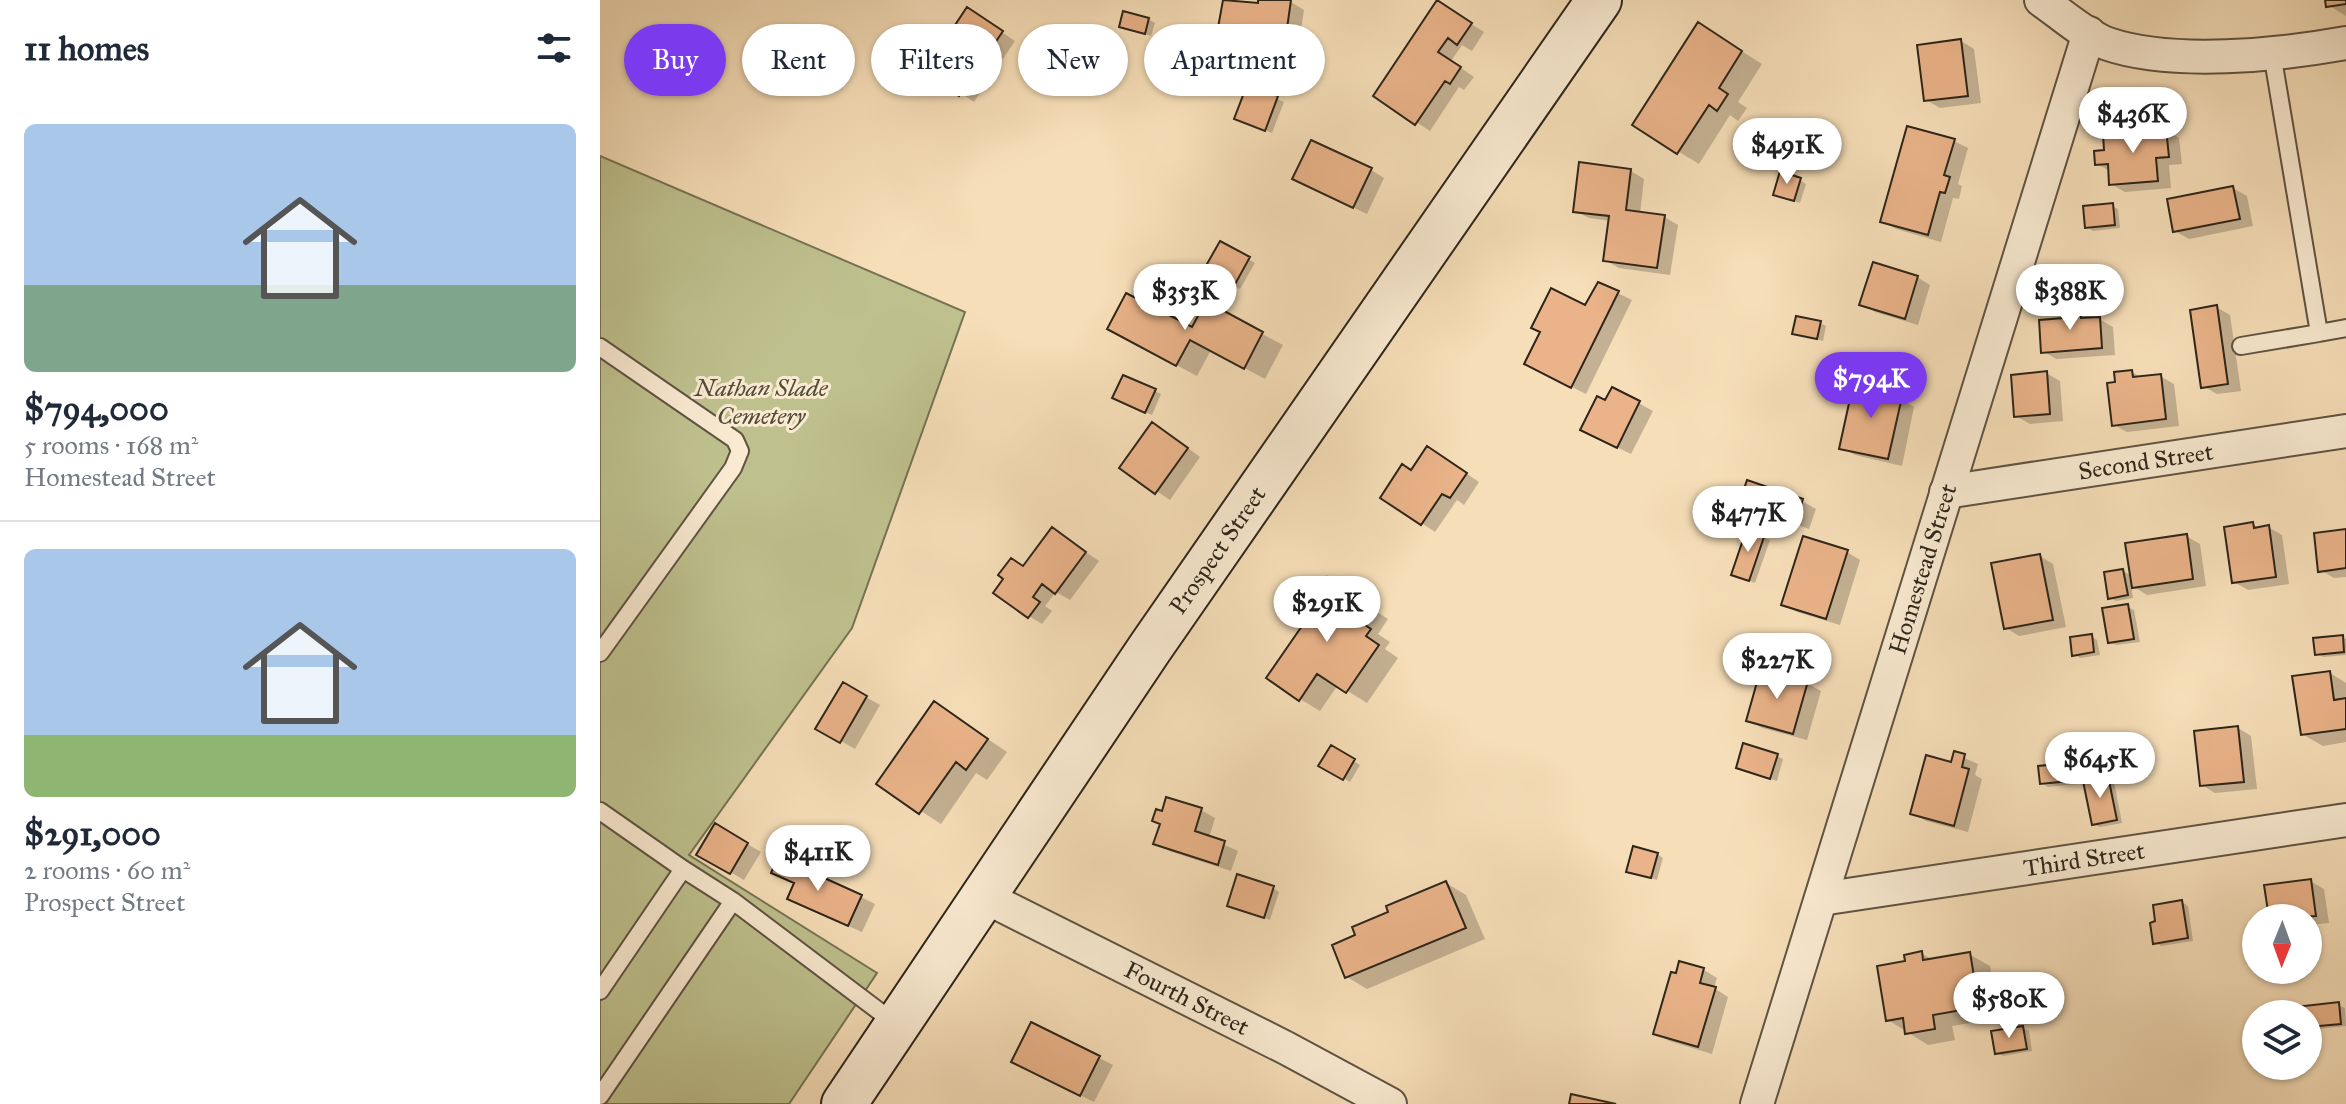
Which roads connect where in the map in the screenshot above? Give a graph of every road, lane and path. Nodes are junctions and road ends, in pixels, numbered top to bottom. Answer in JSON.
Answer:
{"nodes":[{"id":1,"x":2041,"y":0,"type":"edge"},
{"id":2,"x":1594,"y":1,"type":"edge"},
{"id":3,"x":2089,"y":33,"type":"junction"},
{"id":4,"x":2346,"y":43,"type":"edge"},
{"id":5,"x":2272,"y":53,"type":"junction"},
{"id":6,"x":2346,"y":328,"type":"edge"},
{"id":7,"x":2319,"y":333,"type":"junction"},
{"id":8,"x":2241,"y":346,"type":"dead end"},
{"id":9,"x":600,"y":347,"type":"edge"},
{"id":10,"x":2346,"y":431,"type":"edge"},
{"id":11,"x":1946,"y":492,"type":"junction"},
{"id":12,"x":601,"y":649,"type":"edge"},
{"id":13,"x":600,"y":811,"type":"edge"},
{"id":14,"x":2346,"y":820,"type":"edge"},
{"id":15,"x":683,"y":869,"type":"junction"},
{"id":16,"x":983,"y":896,"type":"junction"},
{"id":17,"x":1821,"y":899,"type":"junction"},
{"id":18,"x":733,"y":901,"type":"junction"},
{"id":19,"x":600,"y":991,"type":"edge"},
{"id":20,"x":897,"y":1025,"type":"junction"},
{"id":21,"x":600,"y":1096,"type":"edge"},
{"id":22,"x":844,"y":1104,"type":"edge"},
{"id":23,"x":1390,"y":1104,"type":"edge"},
{"id":24,"x":1757,"y":1104,"type":"edge"}],
"edges":[{"from":1,"to":3,"type":"street"},
{"from":2,"to":16,"type":"street","name":"Prospect Street"},
{"from":3,"to":5,"type":"street"},
{"from":3,"to":11,"type":"street","name":"Homestead Street"},
{"from":4,"to":5,"type":"street"},
{"from":5,"to":7,"type":"lane"},
{"from":6,"to":7,"type":"lane"},
{"from":7,"to":8,"type":"lane"},
{"from":9,"to":12,"type":"lane"},
{"from":10,"to":11,"type":"street","name":"Second Street"},
{"from":11,"to":17,"type":"street","name":"Homestead Street"},
{"from":13,"to":15,"type":"lane"},
{"from":14,"to":17,"type":"street","name":"Third Street"},
{"from":15,"to":18,"type":"lane"},
{"from":15,"to":19,"type":"lane"},
{"from":16,"to":20,"type":"street","name":"Prospect Street"},
{"from":16,"to":23,"type":"street","name":"Fourth Street"},
{"from":17,"to":24,"type":"street","name":"Homestead Street"},
{"from":18,"to":20,"type":"lane"},
{"from":18,"to":21,"type":"lane"},
{"from":20,"to":22,"type":"street","name":"Prospect Street"}]}
